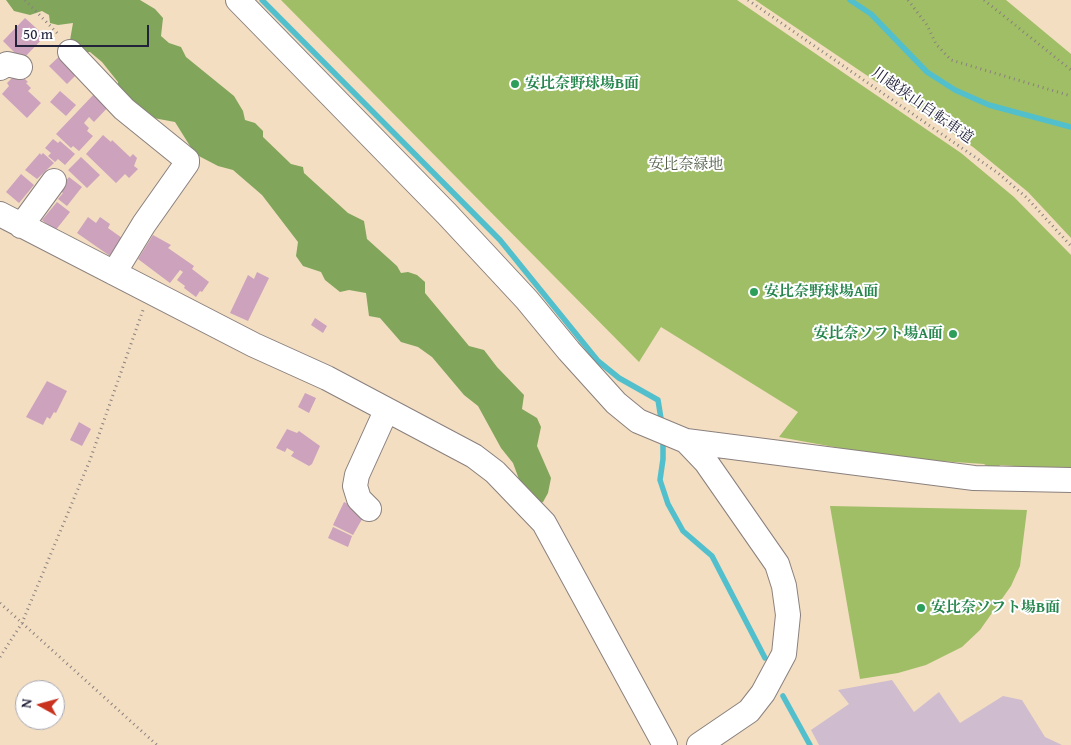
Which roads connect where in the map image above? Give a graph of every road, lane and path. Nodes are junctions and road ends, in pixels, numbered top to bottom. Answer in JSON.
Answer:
{"nodes":[{"id":1,"x":25,"y":0,"type":"edge"},
{"id":2,"x":238,"y":0,"type":"edge"},
{"id":3,"x":748,"y":0,"type":"edge"},
{"id":4,"x":908,"y":0,"type":"edge"},
{"id":5,"x":915,"y":0,"type":"edge"},
{"id":6,"x":984,"y":0,"type":"edge"},
{"id":7,"x":912,"y":4,"type":"junction"},
{"id":8,"x":67,"y":46,"type":"joint"},
{"id":9,"x":1071,"y":70,"type":"edge"},
{"id":10,"x":1071,"y":96,"type":"edge"},
{"id":11,"x":54,"y":181,"type":"dead end"},
{"id":12,"x":0,"y":214,"type":"edge"},
{"id":13,"x":21,"y":226,"type":"junction"},
{"id":14,"x":1071,"y":246,"type":"edge"},
{"id":15,"x":114,"y":273,"type":"junction"},
{"id":16,"x":148,"y":289,"type":"junction"},
{"id":17,"x":386,"y":411,"type":"junction"},
{"id":18,"x":686,"y":441,"type":"junction"},
{"id":19,"x":1071,"y":480,"type":"edge"},
{"id":20,"x":369,"y":509,"type":"dead end"},
{"id":21,"x":0,"y":603,"type":"edge"},
{"id":22,"x":22,"y":623,"type":"junction"},
{"id":23,"x":0,"y":657,"type":"edge"},
{"id":24,"x":157,"y":745,"type":"edge"},
{"id":25,"x":666,"y":745,"type":"edge"},
{"id":26,"x":700,"y":745,"type":"edge"}],
"edges":[{"from":1,"to":8,"type":"path"},
{"from":2,"to":18,"type":"street"},
{"from":3,"to":14,"type":"path","name":"川越狭山自転車道"},
{"from":4,"to":7,"type":"path"},
{"from":5,"to":7,"type":"path"},
{"from":6,"to":9,"type":"path"},
{"from":7,"to":10,"type":"path"},
{"from":8,"to":15,"type":"street"},
{"from":11,"to":13,"type":"street"},
{"from":12,"to":13,"type":"street"},
{"from":13,"to":15,"type":"street"},
{"from":15,"to":16,"type":"street"},
{"from":16,"to":17,"type":"street"},
{"from":16,"to":22,"type":"path"},
{"from":17,"to":20,"type":"street"},
{"from":17,"to":25,"type":"street"},
{"from":18,"to":19,"type":"street"},
{"from":18,"to":26,"type":"street"},
{"from":21,"to":22,"type":"path"},
{"from":22,"to":23,"type":"path"},
{"from":22,"to":24,"type":"path"}]}
